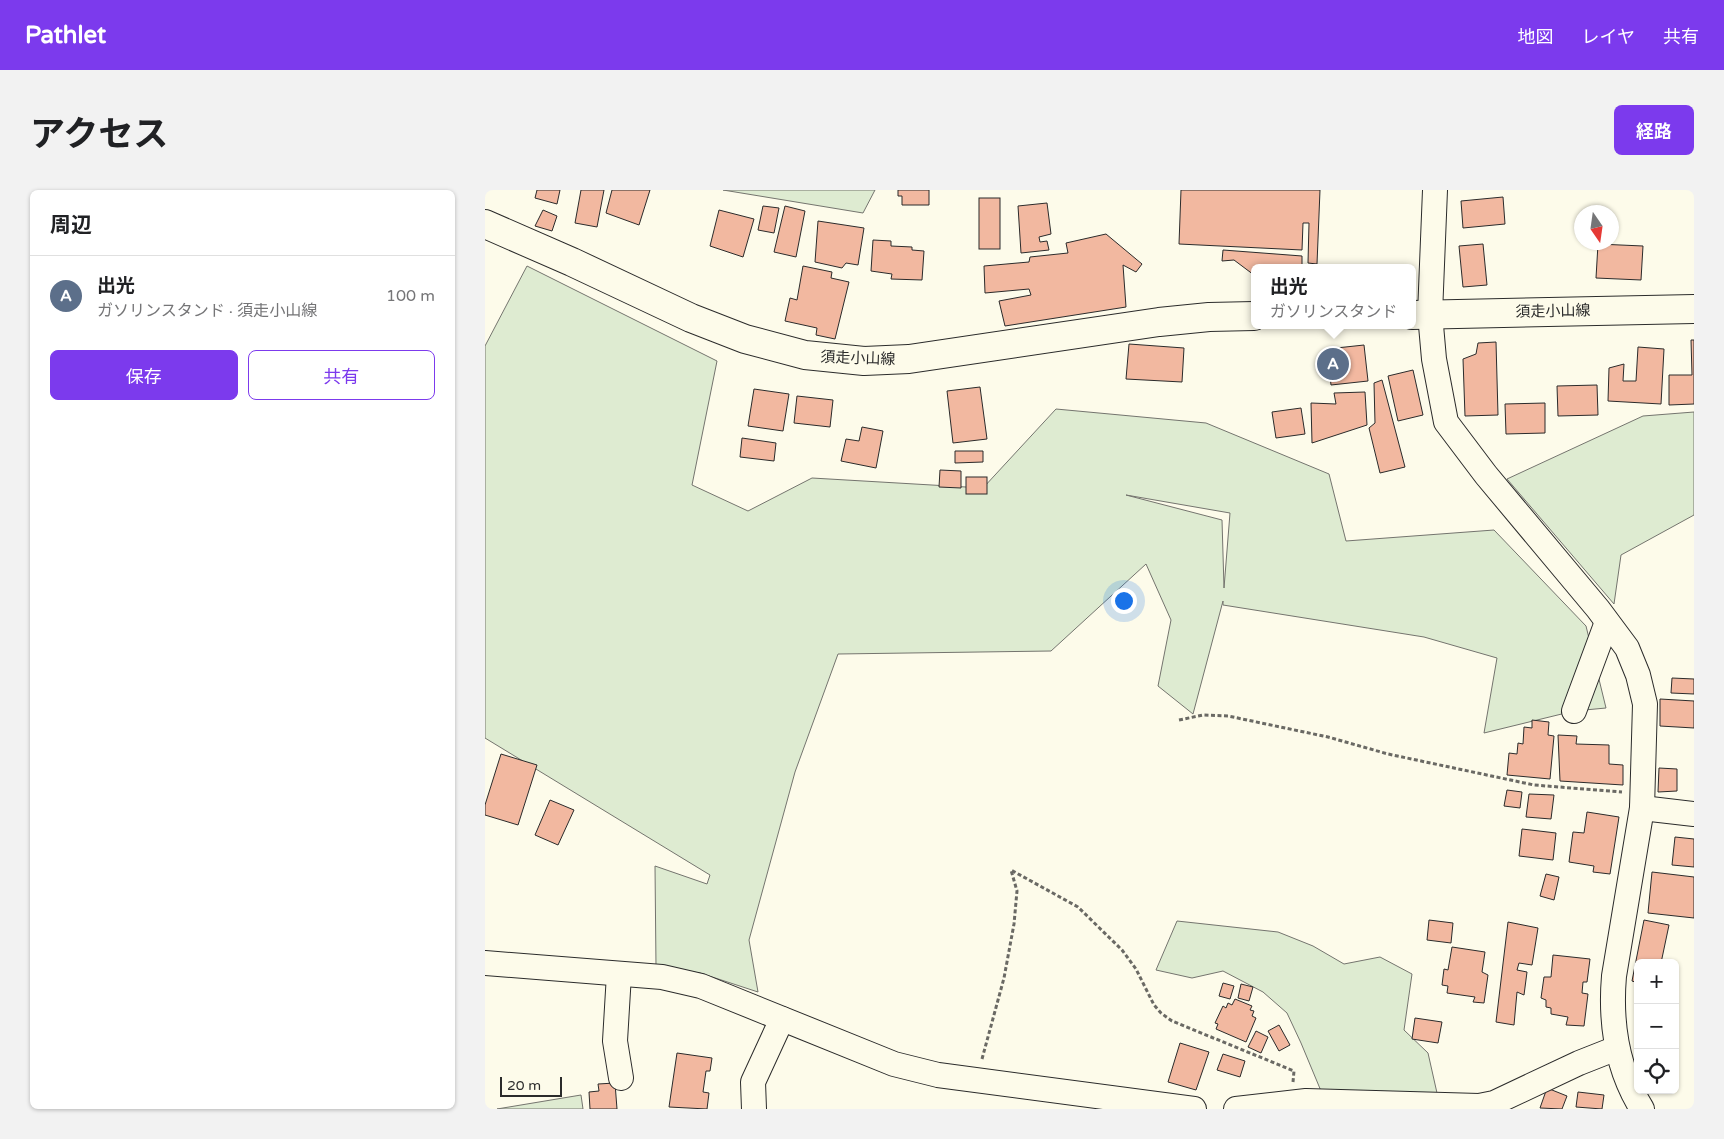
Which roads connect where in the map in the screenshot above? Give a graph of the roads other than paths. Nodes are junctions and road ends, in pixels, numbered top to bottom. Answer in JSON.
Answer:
{"nodes":[{"id":1,"x":1435,"y":190,"type":"edge"},
{"id":2,"x":485,"y":224,"type":"edge"},
{"id":3,"x":1694,"y":309,"type":"edge"},
{"id":4,"x":1421,"y":314,"type":"edge"},
{"id":5,"x":1251,"y":316,"type":"edge"},
{"id":6,"x":1602,"y":615,"type":"junction"},
{"id":7,"x":1574,"y":711,"type":"dead end"},
{"id":8,"x":1642,"y":801,"type":"junction"},
{"id":9,"x":1694,"y":814,"type":"edge"},
{"id":10,"x":485,"y":963,"type":"edge"},
{"id":11,"x":619,"y":974,"type":"junction"},
{"id":12,"x":782,"y":1018,"type":"junction"},
{"id":13,"x":1617,"y":1048,"type":"junction"},
{"id":14,"x":621,"y":1078,"type":"dead end"},
{"id":15,"x":1490,"y":1107,"type":"edge"},
{"id":16,"x":754,"y":1109,"type":"edge"},
{"id":17,"x":1194,"y":1109,"type":"edge"},
{"id":18,"x":1236,"y":1109,"type":"edge"},
{"id":19,"x":1641,"y":1109,"type":"edge"}],
"edges":[{"from":1,"to":4,"type":"street"},
{"from":2,"to":5,"type":"main road","name":"須走小山線"},
{"from":3,"to":4,"type":"main road","name":"須走小山線"},
{"from":4,"to":6,"type":"street"},
{"from":6,"to":7,"type":"street"},
{"from":6,"to":8,"type":"street"},
{"from":8,"to":9,"type":"street"},
{"from":8,"to":13,"type":"street"},
{"from":10,"to":11,"type":"street"},
{"from":11,"to":12,"type":"street"},
{"from":11,"to":14,"type":"street"},
{"from":12,"to":16,"type":"street"},
{"from":12,"to":17,"type":"street"},
{"from":13,"to":15,"type":"street"},
{"from":13,"to":19,"type":"street"},
{"from":15,"to":18,"type":"street"}]}
